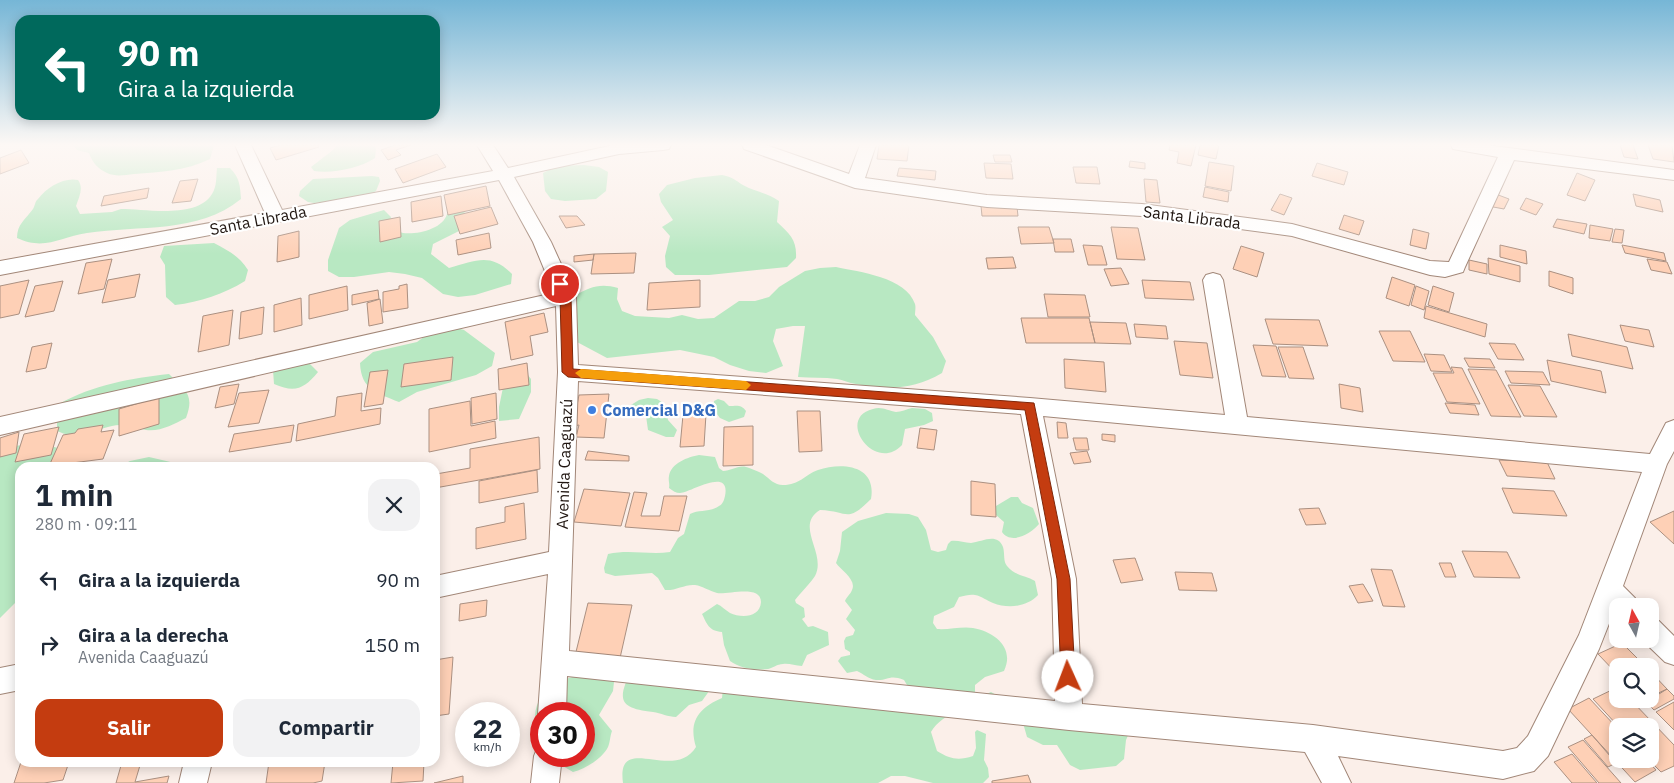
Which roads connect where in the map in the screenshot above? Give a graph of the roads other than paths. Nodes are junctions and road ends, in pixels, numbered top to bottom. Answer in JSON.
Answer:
{"nodes":[{"id":1,"x":260,"y":182,"type":"edge"},
{"id":2,"x":464,"y":182,"type":"edge"},
{"id":3,"x":508,"y":182,"type":"edge"},
{"id":4,"x":855,"y":182,"type":"edge"},
{"id":5,"x":1495,"y":182,"type":"edge"},
{"id":6,"x":276,"y":217,"type":"junction"},
{"id":7,"x":0,"y":268,"type":"edge"},
{"id":8,"x":1213,"y":280,"type":"dead end"},
{"id":9,"x":566,"y":297,"type":"junction"},
{"id":10,"x":568,"y":372,"type":"junction"},
{"id":11,"x":1030,"y":406,"type":"junction"},
{"id":12,"x":0,"y":426,"type":"edge"},
{"id":13,"x":1237,"y":426,"type":"junction"},
{"id":14,"x":1667,"y":448,"type":"edge"},
{"id":15,"x":561,"y":560,"type":"junction"},
{"id":16,"x":440,"y":586,"type":"edge"},
{"id":17,"x":1617,"y":598,"type":"edge"},
{"id":18,"x":1609,"y":610,"type":"edge"},
{"id":19,"x":1659,"y":639,"type":"edge"},
{"id":20,"x":1674,"y":653,"type":"edge"},
{"id":21,"x":556,"y":662,"type":"junction"},
{"id":22,"x":15,"y":678,"type":"edge"},
{"id":23,"x":0,"y":681,"type":"edge"},
{"id":24,"x":553,"y":702,"type":"edge"},
{"id":25,"x":1069,"y":716,"type":"junction"},
{"id":26,"x":1313,"y":739,"type":"junction"},
{"id":27,"x":197,"y":767,"type":"edge"},
{"id":28,"x":547,"y":767,"type":"edge"},
{"id":29,"x":193,"y":783,"type":"edge"},
{"id":30,"x":545,"y":783,"type":"edge"},
{"id":31,"x":1337,"y":783,"type":"edge"}],
"edges":[{"from":1,"to":6,"type":"street"},
{"from":2,"to":6,"type":"street","name":"Santa Librada"},
{"from":3,"to":9,"type":"street","name":"Avenida Caaguazú"},
{"from":4,"to":5,"type":"street","name":"Santa Librada"},
{"from":6,"to":7,"type":"street","name":"Santa Librada"},
{"from":8,"to":13,"type":"street"},
{"from":9,"to":10,"type":"street","name":"Avenida Caaguazú"},
{"from":9,"to":12,"type":"street"},
{"from":10,"to":11,"type":"street"},
{"from":10,"to":15,"type":"street","name":"Avenida Caaguazú"},
{"from":11,"to":13,"type":"street"},
{"from":11,"to":25,"type":"street"},
{"from":13,"to":14,"type":"street"},
{"from":14,"to":17,"type":"street"},
{"from":15,"to":16,"type":"street"},
{"from":15,"to":21,"type":"street","name":"Avenida Caaguazú"},
{"from":18,"to":26,"type":"street"},
{"from":19,"to":20,"type":"street"},
{"from":21,"to":24,"type":"street","name":"Avenida Caaguazú"},
{"from":21,"to":25,"type":"street"},
{"from":22,"to":23,"type":"street"},
{"from":25,"to":26,"type":"street"},
{"from":26,"to":31,"type":"street"},
{"from":27,"to":29,"type":"street"},
{"from":28,"to":30,"type":"street"}]}
